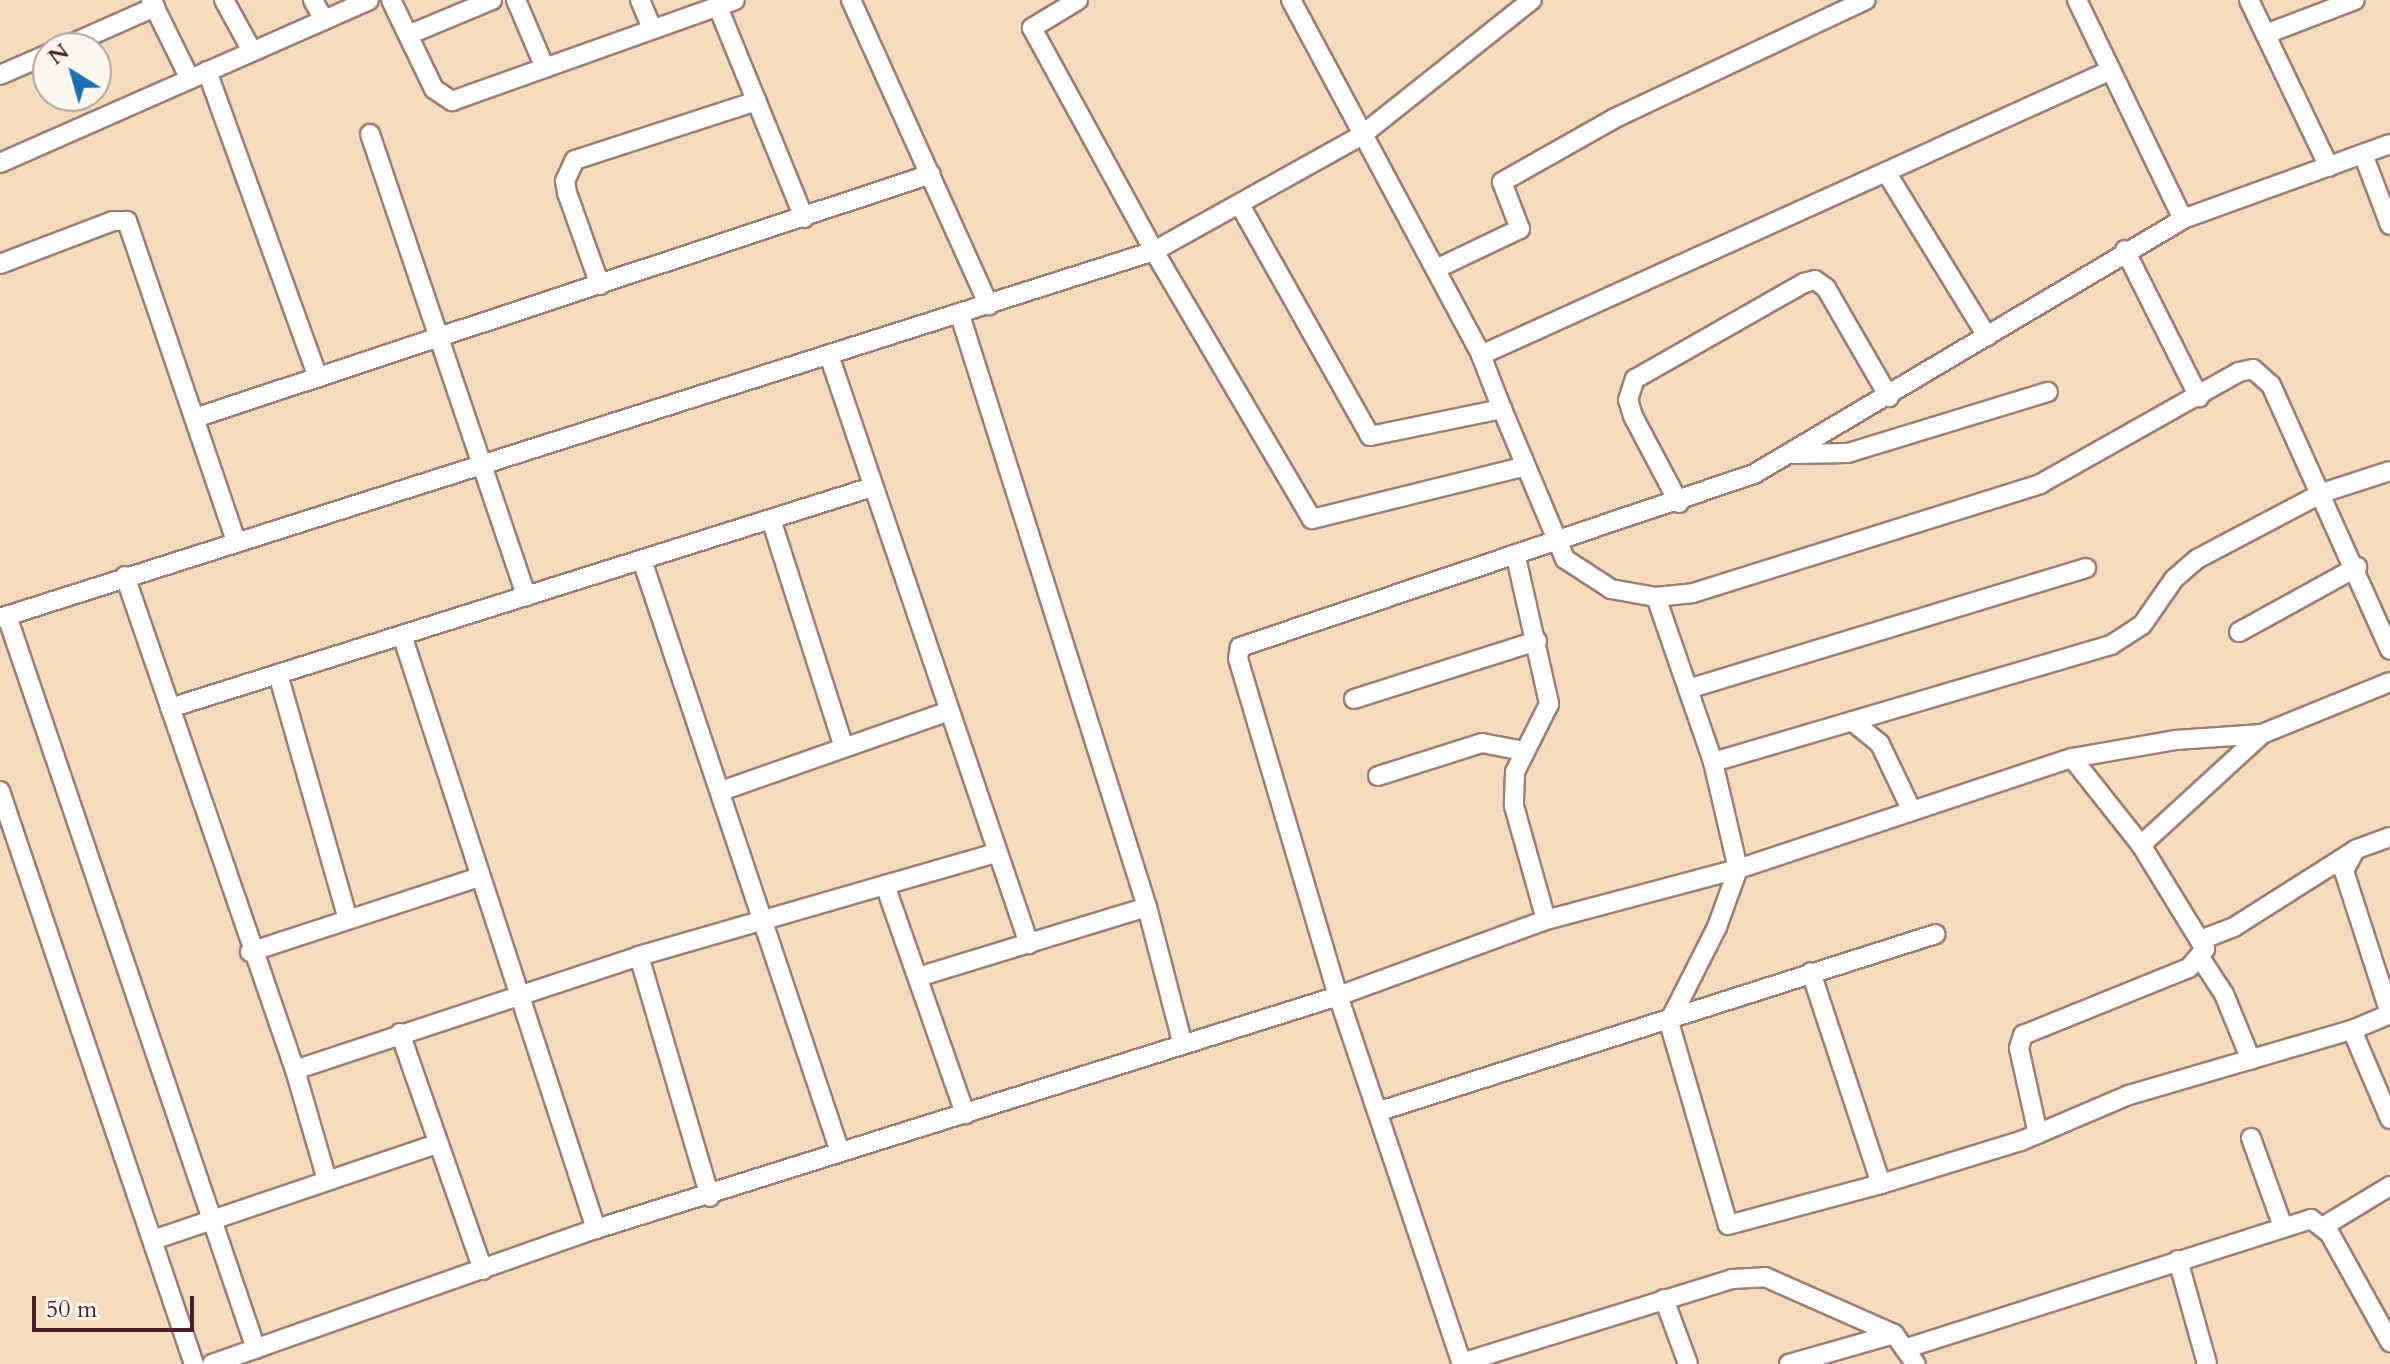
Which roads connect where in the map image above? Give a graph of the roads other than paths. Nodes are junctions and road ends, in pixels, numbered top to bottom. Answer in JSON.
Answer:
{"nodes":[{"id":1,"x":224,"y":0,"type":"edge"},
{"id":2,"x":313,"y":0,"type":"edge"},
{"id":3,"x":369,"y":0,"type":"edge"},
{"id":4,"x":391,"y":0,"type":"edge"},
{"id":5,"x":492,"y":0,"type":"edge"},
{"id":6,"x":516,"y":0,"type":"edge"},
{"id":7,"x":640,"y":0,"type":"edge"},
{"id":8,"x":1078,"y":0,"type":"edge"},
{"id":9,"x":1291,"y":0,"type":"edge"},
{"id":10,"x":1532,"y":0,"type":"edge"},
{"id":11,"x":1866,"y":0,"type":"edge"},
{"id":12,"x":2077,"y":0,"type":"edge"},
{"id":13,"x":2249,"y":0,"type":"edge"},
{"id":14,"x":2355,"y":0,"type":"edge"},
{"id":15,"x":855,"y":2,"type":"edge"},
{"id":16,"x":726,"y":3,"type":"edge"},
{"id":17,"x":153,"y":4,"type":"edge"},
{"id":18,"x":324,"y":20,"type":"junction"},
{"id":19,"x":652,"y":28,"type":"junction"},
{"id":20,"x":95,"y":32,"type":"edge"},
{"id":21,"x":2266,"y":34,"type":"junction"},
{"id":22,"x":408,"y":35,"type":"junction"},
{"id":23,"x":252,"y":51,"type":"junction"},
{"id":24,"x":32,"y":61,"type":"edge"},
{"id":25,"x":545,"y":68,"type":"junction"},
{"id":26,"x":2111,"y":70,"type":"junction"},
{"id":27,"x":0,"y":75,"type":"edge"},
{"id":28,"x":199,"y":75,"type":"junction"},
{"id":29,"x":757,"y":101,"type":"junction"},
{"id":30,"x":370,"y":134,"type":"dead end"},
{"id":31,"x":1362,"y":135,"type":"junction"},
{"id":32,"x":2390,"y":144,"type":"edge"},
{"id":33,"x":2363,"y":154,"type":"junction"},
{"id":34,"x":0,"y":163,"type":"edge"},
{"id":35,"x":2329,"y":167,"type":"junction"},
{"id":36,"x":1886,"y":172,"type":"junction"},
{"id":37,"x":931,"y":174,"type":"junction"},
{"id":38,"x":1240,"y":205,"type":"junction"},
{"id":39,"x":804,"y":218,"type":"junction"},
{"id":40,"x":2183,"y":219,"type":"junction"},
{"id":41,"x":2390,"y":225,"type":"edge"},
{"id":42,"x":2125,"y":250,"type":"junction"},
{"id":43,"x":1154,"y":251,"type":"junction"},
{"id":44,"x":0,"y":264,"type":"edge"},
{"id":45,"x":1436,"y":269,"type":"junction"},
{"id":46,"x":600,"y":285,"type":"junction"},
{"id":47,"x":989,"y":305,"type":"junction"},
{"id":48,"x":960,"y":315,"type":"junction"},
{"id":49,"x":1987,"y":336,"type":"junction"},
{"id":50,"x":442,"y":337,"type":"junction"},
{"id":51,"x":1481,"y":355,"type":"junction"},
{"id":52,"x":830,"y":358,"type":"junction"},
{"id":53,"x":318,"y":378,"type":"junction"},
{"id":54,"x":2048,"y":392,"type":"dead end"},
{"id":55,"x":1889,"y":397,"type":"junction"},
{"id":56,"x":2199,"y":397,"type":"junction"},
{"id":57,"x":1502,"y":409,"type":"junction"},
{"id":58,"x":195,"y":418,"type":"junction"},
{"id":59,"x":1794,"y":454,"type":"junction"},
{"id":60,"x":484,"y":465,"type":"junction"},
{"id":61,"x":1522,"y":467,"type":"junction"},
{"id":62,"x":2390,"y":471,"type":"edge"},
{"id":63,"x":872,"y":487,"type":"junction"},
{"id":64,"x":2322,"y":493,"type":"junction"},
{"id":65,"x":1679,"y":503,"type":"junction"},
{"id":66,"x":771,"y":519,"type":"junction"},
{"id":67,"x":236,"y":542,"type":"junction"},
{"id":68,"x":1555,"y":545,"type":"junction"},
{"id":69,"x":1516,"y":557,"type":"junction"},
{"id":70,"x":642,"y":560,"type":"junction"},
{"id":71,"x":2357,"y":567,"type":"junction"},
{"id":72,"x":2086,"y":568,"type":"dead end"},
{"id":73,"x":125,"y":576,"type":"junction"},
{"id":74,"x":526,"y":596,"type":"junction"},
{"id":75,"x":1656,"y":597,"type":"junction"},
{"id":76,"x":3,"y":617,"type":"edge"},
{"id":77,"x":2239,"y":632,"type":"dead end"},
{"id":78,"x":402,"y":635,"type":"junction"},
{"id":79,"x":1537,"y":641,"type":"junction"},
{"id":80,"x":2390,"y":650,"type":"edge"},
{"id":81,"x":278,"y":674,"type":"junction"},
{"id":82,"x":2390,"y":682,"type":"edge"},
{"id":83,"x":1688,"y":689,"type":"junction"},
{"id":84,"x":1354,"y":699,"type":"dead end"},
{"id":85,"x":170,"y":708,"type":"junction"},
{"id":86,"x":949,"y":711,"type":"junction"},
{"id":87,"x":1852,"y":721,"type":"junction"},
{"id":88,"x":2262,"y":734,"type":"junction"},
{"id":89,"x":843,"y":745,"type":"junction"},
{"id":90,"x":1524,"y":751,"type":"junction"},
{"id":91,"x":2072,"y":758,"type":"junction"},
{"id":92,"x":1713,"y":762,"type":"junction"},
{"id":93,"x":1378,"y":776,"type":"dead end"},
{"id":94,"x":0,"y":791,"type":"edge"},
{"id":95,"x":721,"y":791,"type":"junction"},
{"id":96,"x":1912,"y":811,"type":"junction"},
{"id":97,"x":2390,"y":837,"type":"edge"},
{"id":98,"x":2141,"y":845,"type":"junction"},
{"id":99,"x":2355,"y":850,"type":"junction"},
{"id":100,"x":995,"y":853,"type":"junction"},
{"id":101,"x":1738,"y":869,"type":"junction"},
{"id":102,"x":480,"y":877,"type":"junction"},
{"id":103,"x":885,"y":885,"type":"junction"},
{"id":104,"x":1147,"y":907,"type":"junction"},
{"id":105,"x":348,"y":919,"type":"junction"},
{"id":106,"x":1546,"y":920,"type":"junction"},
{"id":107,"x":764,"y":924,"type":"junction"},
{"id":108,"x":1936,"y":934,"type":"dead end"},
{"id":109,"x":2203,"y":939,"type":"junction"},
{"id":110,"x":1029,"y":944,"type":"junction"},
{"id":111,"x":250,"y":952,"type":"junction"},
{"id":112,"x":639,"y":956,"type":"junction"},
{"id":113,"x":2201,"y":959,"type":"junction"},
{"id":114,"x":1811,"y":972,"type":"junction"},
{"id":115,"x":918,"y":977,"type":"junction"},
{"id":116,"x":1338,"y":996,"type":"junction"},
{"id":117,"x":520,"y":998,"type":"junction"},
{"id":118,"x":2390,"y":1014,"type":"edge"},
{"id":119,"x":1669,"y":1022,"type":"junction"},
{"id":120,"x":2352,"y":1030,"type":"junction"},
{"id":121,"x":400,"y":1033,"type":"junction"},
{"id":122,"x":1182,"y":1041,"type":"junction"},
{"id":123,"x":2251,"y":1060,"type":"junction"},
{"id":124,"x":295,"y":1070,"type":"junction"},
{"id":125,"x":1380,"y":1111,"type":"junction"},
{"id":126,"x":965,"y":1114,"type":"junction"},
{"id":127,"x":2390,"y":1119,"type":"edge"},
{"id":128,"x":2038,"y":1134,"type":"junction"},
{"id":129,"x":2251,"y":1138,"type":"dead end"},
{"id":130,"x":436,"y":1144,"type":"junction"},
{"id":131,"x":840,"y":1152,"type":"junction"},
{"id":132,"x":327,"y":1180,"type":"junction"},
{"id":133,"x":1881,"y":1184,"type":"junction"},
{"id":134,"x":2390,"y":1186,"type":"edge"},
{"id":135,"x":710,"y":1197,"type":"junction"},
{"id":136,"x":212,"y":1222,"type":"junction"},
{"id":137,"x":2324,"y":1226,"type":"junction"},
{"id":138,"x":2283,"y":1227,"type":"junction"},
{"id":139,"x":596,"y":1229,"type":"junction"},
{"id":140,"x":153,"y":1240,"type":"junction"},
{"id":141,"x":2178,"y":1260,"type":"junction"},
{"id":142,"x":483,"y":1270,"type":"junction"},
{"id":143,"x":1664,"y":1299,"type":"junction"},
{"id":144,"x":2390,"y":1342,"type":"edge"},
{"id":145,"x":256,"y":1349,"type":"junction"},
{"id":146,"x":1906,"y":1349,"type":"edge"},
{"id":147,"x":1461,"y":1363,"type":"edge"},
{"id":148,"x":194,"y":1364,"type":"edge"},
{"id":149,"x":212,"y":1364,"type":"edge"},
{"id":150,"x":1688,"y":1364,"type":"edge"},
{"id":151,"x":1789,"y":1364,"type":"edge"},
{"id":152,"x":2207,"y":1364,"type":"edge"}],
"edges":[{"from":1,"to":23,"type":"street"},
{"from":2,"to":18,"type":"street"},
{"from":3,"to":18,"type":"street"},
{"from":4,"to":22,"type":"street"},
{"from":5,"to":22,"type":"street"},
{"from":6,"to":25,"type":"street"},
{"from":7,"to":19,"type":"street"},
{"from":8,"to":43,"type":"street"},
{"from":9,"to":31,"type":"street"},
{"from":10,"to":31,"type":"street"},
{"from":11,"to":45,"type":"street"},
{"from":12,"to":26,"type":"street"},
{"from":13,"to":21,"type":"street"},
{"from":14,"to":21,"type":"street"},
{"from":15,"to":37,"type":"street"},
{"from":16,"to":19,"type":"street"},
{"from":16,"to":29,"type":"street"},
{"from":17,"to":20,"type":"street"},
{"from":17,"to":28,"type":"street"},
{"from":18,"to":23,"type":"street"},
{"from":19,"to":25,"type":"street"},
{"from":21,"to":35,"type":"street"},
{"from":22,"to":25,"type":"street"},
{"from":23,"to":28,"type":"street"},
{"from":24,"to":27,"type":"street"},
{"from":26,"to":36,"type":"street"},
{"from":26,"to":40,"type":"street"},
{"from":28,"to":34,"type":"street"},
{"from":28,"to":53,"type":"street"},
{"from":29,"to":39,"type":"street"},
{"from":29,"to":46,"type":"street"},
{"from":30,"to":50,"type":"street"},
{"from":31,"to":38,"type":"street"},
{"from":31,"to":45,"type":"street"},
{"from":32,"to":33,"type":"street"},
{"from":33,"to":35,"type":"street"},
{"from":33,"to":41,"type":"street"},
{"from":35,"to":40,"type":"street"},
{"from":36,"to":49,"type":"street"},
{"from":36,"to":51,"type":"street"},
{"from":37,"to":39,"type":"street"},
{"from":37,"to":47,"type":"street"},
{"from":38,"to":43,"type":"street"},
{"from":38,"to":57,"type":"street"},
{"from":39,"to":46,"type":"street"},
{"from":40,"to":42,"type":"street"},
{"from":42,"to":49,"type":"street"},
{"from":42,"to":56,"type":"street"},
{"from":43,"to":47,"type":"street"},
{"from":43,"to":61,"type":"street"},
{"from":44,"to":58,"type":"street"},
{"from":45,"to":51,"type":"street"},
{"from":46,"to":50,"type":"street"},
{"from":47,"to":48,"type":"street"},
{"from":48,"to":52,"type":"street"},
{"from":48,"to":104,"type":"street"},
{"from":49,"to":55,"type":"street"},
{"from":50,"to":53,"type":"street"},
{"from":50,"to":60,"type":"street"},
{"from":51,"to":57,"type":"street"},
{"from":52,"to":60,"type":"street"},
{"from":52,"to":63,"type":"street"},
{"from":53,"to":58,"type":"street"},
{"from":54,"to":59,"type":"street"},
{"from":55,"to":59,"type":"street"},
{"from":55,"to":65,"type":"street"},
{"from":56,"to":64,"type":"street"},
{"from":56,"to":75,"type":"street"},
{"from":57,"to":61,"type":"street"},
{"from":58,"to":67,"type":"street"},
{"from":59,"to":65,"type":"street"},
{"from":60,"to":67,"type":"street"},
{"from":60,"to":74,"type":"street"},
{"from":61,"to":68,"type":"street"},
{"from":62,"to":64,"type":"street"},
{"from":63,"to":66,"type":"street"},
{"from":63,"to":86,"type":"street"},
{"from":64,"to":71,"type":"street"},
{"from":64,"to":87,"type":"street"},
{"from":65,"to":68,"type":"street"},
{"from":66,"to":70,"type":"street"},
{"from":66,"to":89,"type":"street"},
{"from":67,"to":73,"type":"street"},
{"from":68,"to":69,"type":"street"},
{"from":68,"to":75,"type":"street"},
{"from":69,"to":79,"type":"street"},
{"from":69,"to":116,"type":"street"},
{"from":70,"to":74,"type":"street"},
{"from":70,"to":95,"type":"street"},
{"from":71,"to":77,"type":"street"},
{"from":71,"to":80,"type":"street"},
{"from":72,"to":83,"type":"street"},
{"from":73,"to":76,"type":"street"},
{"from":73,"to":85,"type":"street"},
{"from":74,"to":78,"type":"street"},
{"from":75,"to":83,"type":"street"},
{"from":76,"to":136,"type":"street"},
{"from":78,"to":81,"type":"street"},
{"from":78,"to":102,"type":"street"},
{"from":79,"to":84,"type":"street"},
{"from":79,"to":90,"type":"street"},
{"from":81,"to":85,"type":"street"},
{"from":81,"to":105,"type":"street"},
{"from":82,"to":88,"type":"street"},
{"from":83,"to":92,"type":"street"},
{"from":85,"to":111,"type":"street"},
{"from":86,"to":89,"type":"street"},
{"from":86,"to":100,"type":"street"},
{"from":87,"to":92,"type":"street"},
{"from":87,"to":96,"type":"street"},
{"from":88,"to":91,"type":"street"},
{"from":88,"to":98,"type":"street"},
{"from":89,"to":95,"type":"street"},
{"from":90,"to":93,"type":"street"},
{"from":90,"to":106,"type":"street"},
{"from":91,"to":96,"type":"street"},
{"from":91,"to":98,"type":"street"},
{"from":92,"to":101,"type":"street"},
{"from":94,"to":140,"type":"street"},
{"from":95,"to":107,"type":"street"},
{"from":96,"to":101,"type":"street"},
{"from":97,"to":99,"type":"street"},
{"from":98,"to":109,"type":"street"},
{"from":99,"to":109,"type":"street"},
{"from":99,"to":118,"type":"street"},
{"from":100,"to":103,"type":"street"},
{"from":100,"to":110,"type":"street"},
{"from":101,"to":106,"type":"street"},
{"from":101,"to":119,"type":"street"},
{"from":102,"to":105,"type":"street"},
{"from":102,"to":117,"type":"street"},
{"from":103,"to":107,"type":"street"},
{"from":103,"to":115,"type":"street"},
{"from":104,"to":110,"type":"street"},
{"from":104,"to":122,"type":"street"},
{"from":105,"to":111,"type":"street"},
{"from":106,"to":116,"type":"street"},
{"from":107,"to":112,"type":"street"},
{"from":107,"to":131,"type":"street"},
{"from":108,"to":114,"type":"street"},
{"from":109,"to":113,"type":"street"},
{"from":110,"to":115,"type":"street"},
{"from":111,"to":124,"type":"street"},
{"from":112,"to":117,"type":"street"},
{"from":112,"to":135,"type":"street"},
{"from":113,"to":123,"type":"street"},
{"from":113,"to":128,"type":"street"},
{"from":114,"to":119,"type":"street"},
{"from":114,"to":133,"type":"street"},
{"from":115,"to":126,"type":"street"},
{"from":116,"to":122,"type":"street"},
{"from":116,"to":125,"type":"street"},
{"from":117,"to":121,"type":"street"},
{"from":117,"to":139,"type":"street"},
{"from":118,"to":120,"type":"street"},
{"from":119,"to":125,"type":"street"},
{"from":119,"to":133,"type":"street"},
{"from":120,"to":123,"type":"street"},
{"from":120,"to":127,"type":"street"},
{"from":121,"to":124,"type":"street"},
{"from":121,"to":130,"type":"street"},
{"from":122,"to":126,"type":"street"},
{"from":123,"to":128,"type":"street"},
{"from":124,"to":132,"type":"street"},
{"from":125,"to":147,"type":"street"},
{"from":126,"to":131,"type":"street"},
{"from":128,"to":133,"type":"street"},
{"from":129,"to":138,"type":"street"},
{"from":130,"to":132,"type":"street"},
{"from":130,"to":142,"type":"street"},
{"from":131,"to":135,"type":"street"},
{"from":132,"to":136,"type":"street"},
{"from":134,"to":137,"type":"street"},
{"from":135,"to":139,"type":"street"},
{"from":136,"to":140,"type":"street"},
{"from":136,"to":145,"type":"street"},
{"from":137,"to":138,"type":"street"},
{"from":137,"to":144,"type":"street"},
{"from":138,"to":141,"type":"street"},
{"from":139,"to":142,"type":"street"},
{"from":140,"to":148,"type":"street"},
{"from":141,"to":146,"type":"street"},
{"from":141,"to":152,"type":"street"},
{"from":142,"to":145,"type":"street"},
{"from":143,"to":146,"type":"street"},
{"from":143,"to":147,"type":"street"},
{"from":143,"to":150,"type":"street"},
{"from":145,"to":149,"type":"street"},
{"from":146,"to":151,"type":"street"}]}
